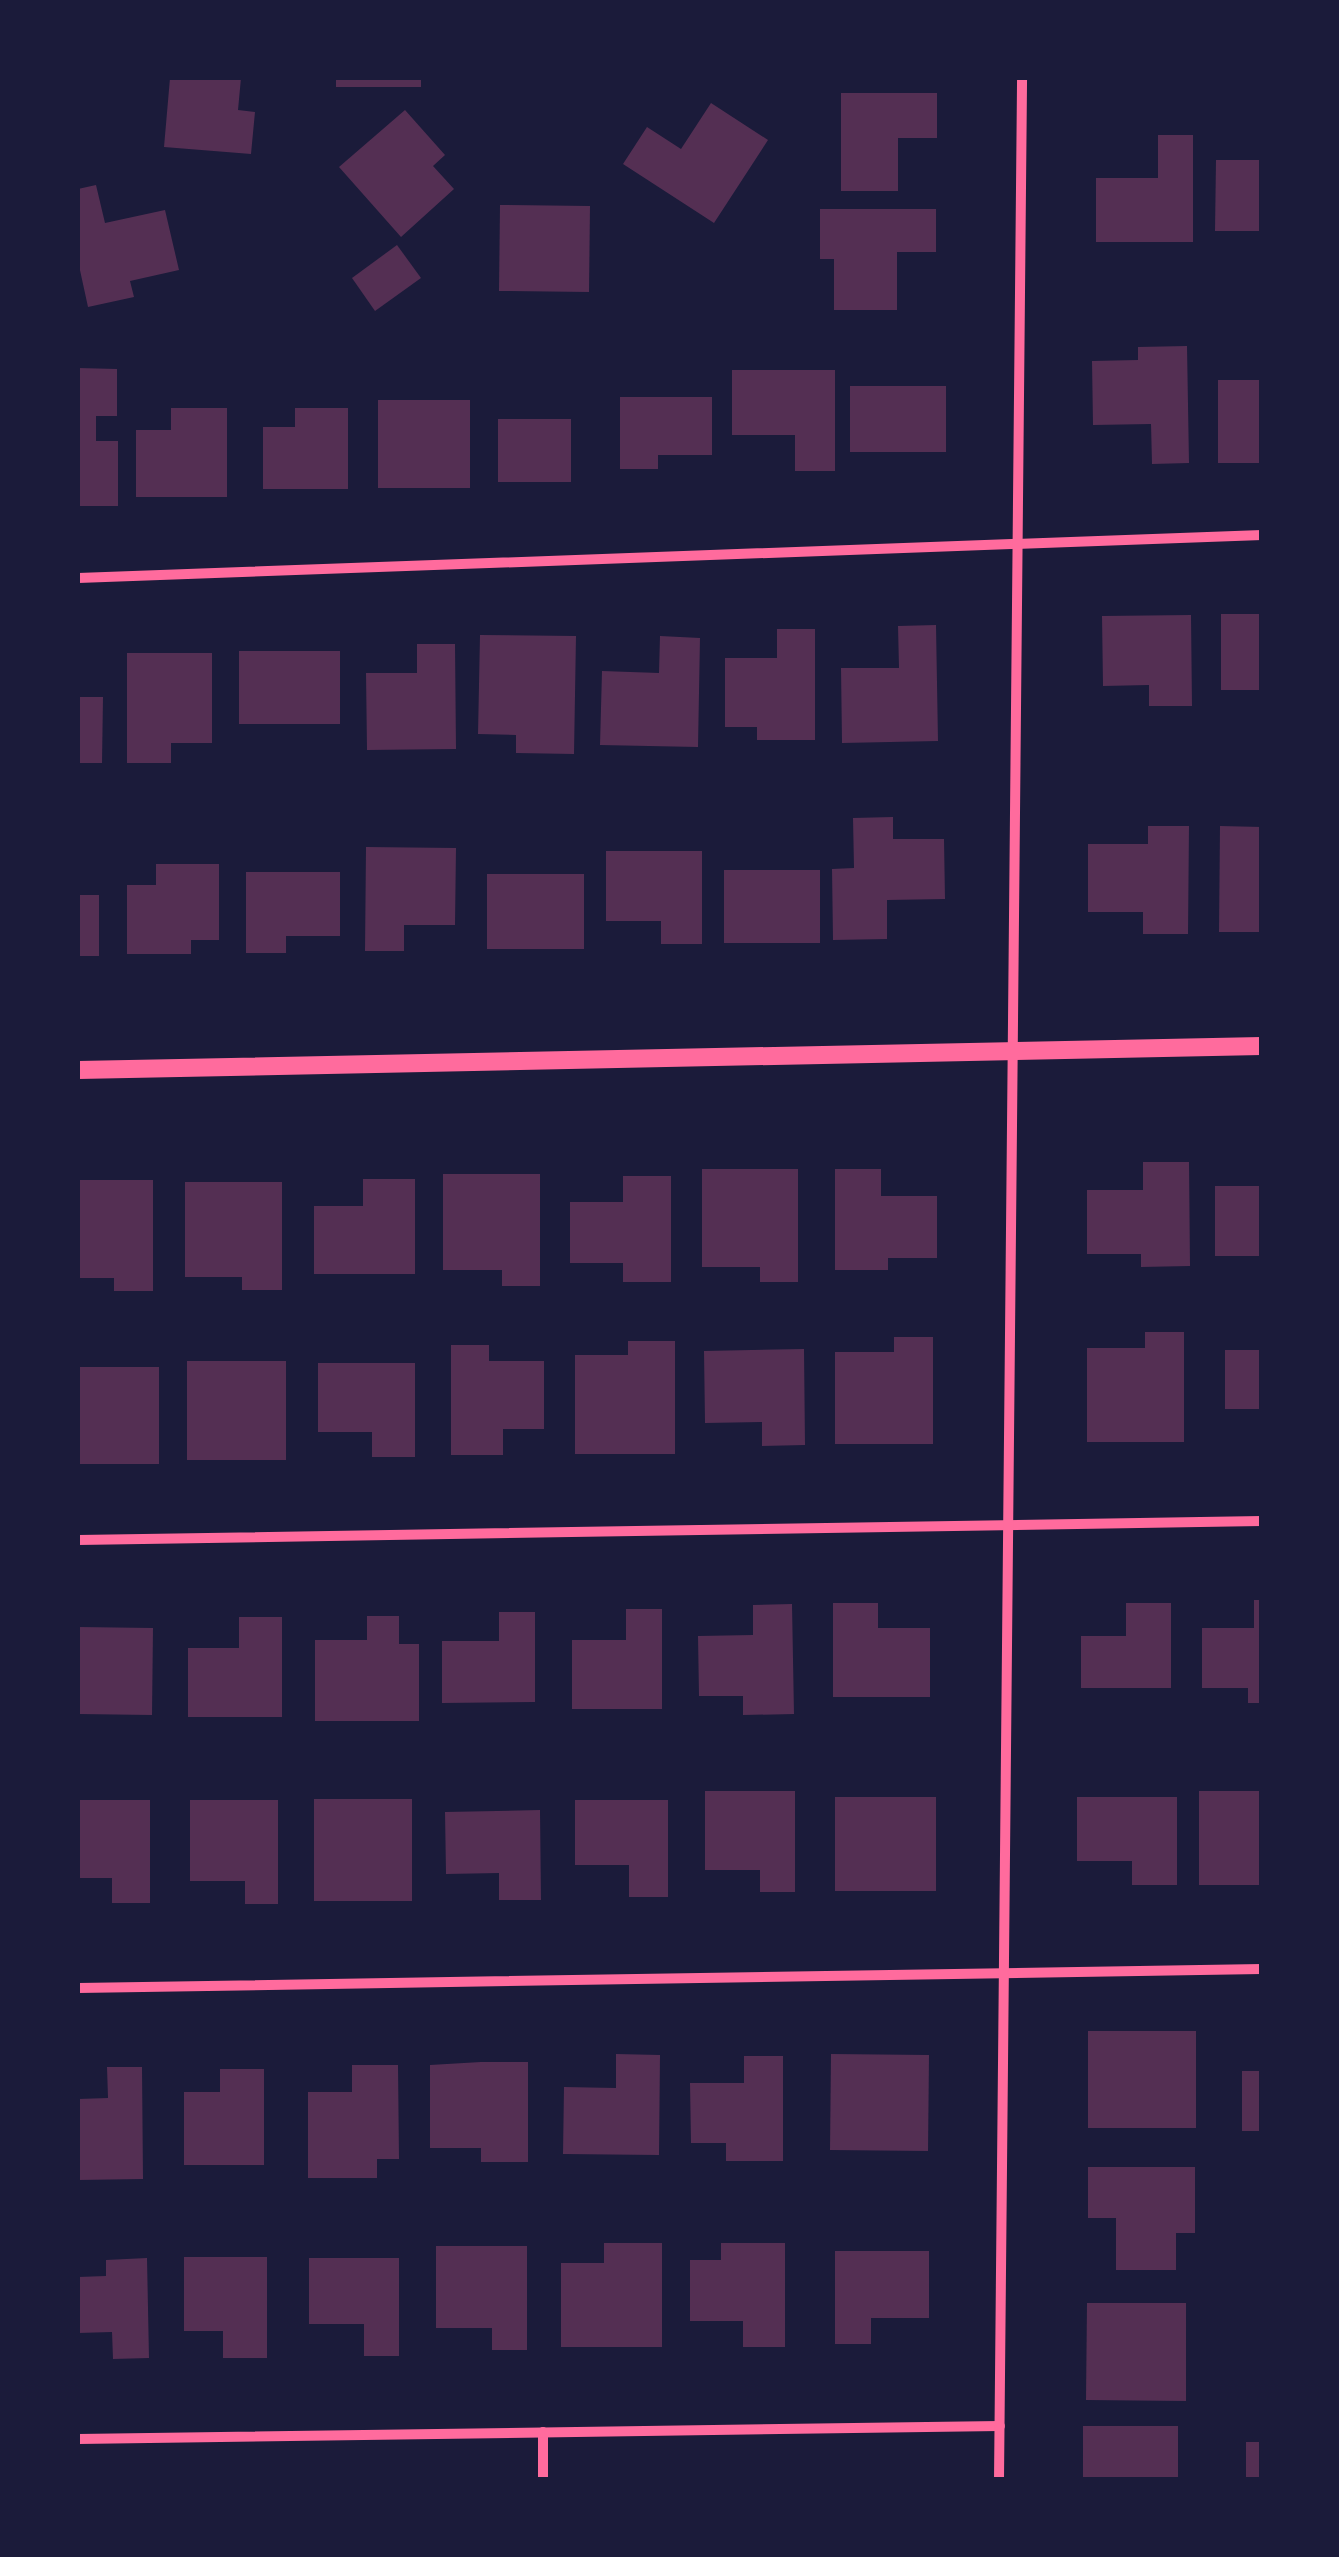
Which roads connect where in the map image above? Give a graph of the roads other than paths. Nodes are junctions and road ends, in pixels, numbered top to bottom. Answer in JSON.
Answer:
{"nodes":[{"id":1,"x":1022,"y":78,"type":"edge"},
{"id":2,"x":1262,"y":535,"type":"edge"},
{"id":3,"x":1018,"y":543,"type":"junction"},
{"id":4,"x":78,"y":578,"type":"edge"},
{"id":5,"x":1262,"y":1046,"type":"edge"},
{"id":6,"x":1012,"y":1052,"type":"junction"},
{"id":7,"x":78,"y":1070,"type":"edge"},
{"id":8,"x":1262,"y":1521,"type":"edge"},
{"id":9,"x":1008,"y":1523,"type":"junction"},
{"id":10,"x":78,"y":1540,"type":"edge"},
{"id":11,"x":1262,"y":1968,"type":"edge"},
{"id":12,"x":1004,"y":1972,"type":"junction"},
{"id":13,"x":78,"y":1988,"type":"edge"},
{"id":14,"x":1000,"y":2426,"type":"junction"},
{"id":15,"x":543,"y":2432,"type":"junction"},
{"id":16,"x":78,"y":2440,"type":"edge"},
{"id":17,"x":543,"y":2480,"type":"edge"},
{"id":18,"x":999,"y":2480,"type":"edge"}],
"edges":[{"from":1,"to":3,"type":"street"},
{"from":2,"to":3,"type":"street"},
{"from":3,"to":4,"type":"street"},
{"from":3,"to":6,"type":"street"},
{"from":5,"to":6,"type":"street"},
{"from":6,"to":7,"type":"street"},
{"from":6,"to":9,"type":"street"},
{"from":8,"to":9,"type":"street"},
{"from":9,"to":10,"type":"street"},
{"from":9,"to":12,"type":"street"},
{"from":11,"to":12,"type":"street"},
{"from":12,"to":13,"type":"street"},
{"from":12,"to":14,"type":"street"},
{"from":14,"to":15,"type":"street"},
{"from":14,"to":18,"type":"street"},
{"from":15,"to":16,"type":"street"},
{"from":15,"to":17,"type":"street"}]}
